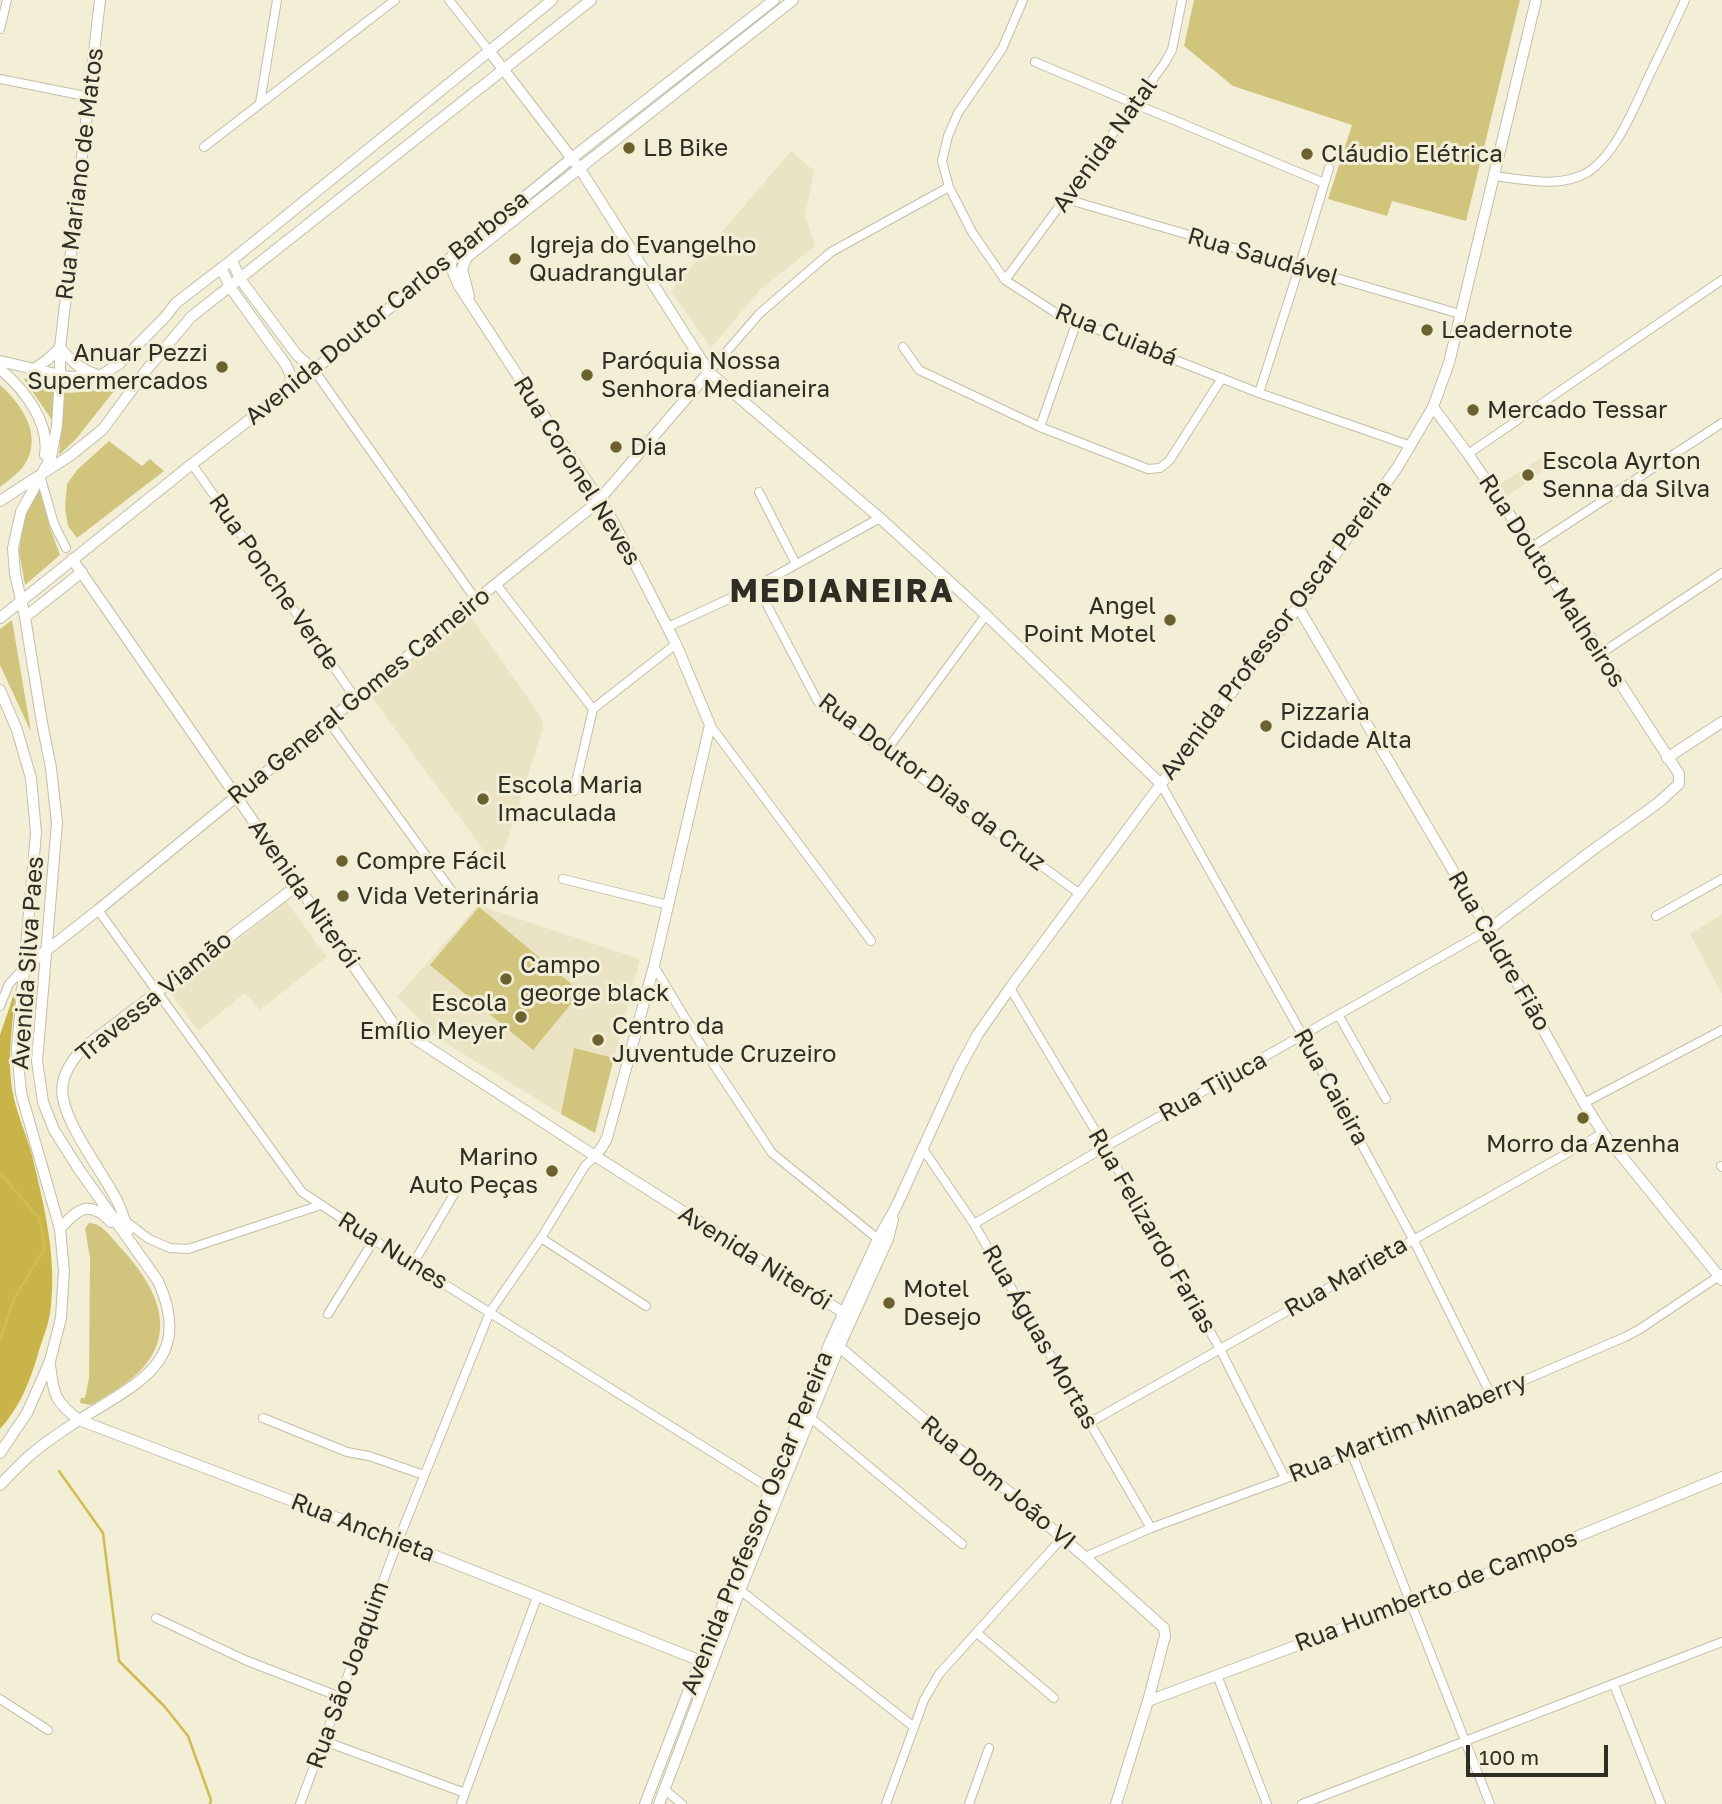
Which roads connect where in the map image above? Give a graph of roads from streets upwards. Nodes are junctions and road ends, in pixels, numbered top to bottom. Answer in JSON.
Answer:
{"nodes":[{"id":1,"x":7,"y":0,"type":"edge"},
{"id":2,"x":100,"y":0,"type":"edge"},
{"id":3,"x":277,"y":0,"type":"edge"},
{"id":4,"x":394,"y":0,"type":"edge"},
{"id":5,"x":449,"y":0,"type":"edge"},
{"id":6,"x":552,"y":0,"type":"edge"},
{"id":7,"x":591,"y":0,"type":"edge"},
{"id":8,"x":774,"y":0,"type":"edge"},
{"id":9,"x":793,"y":0,"type":"edge"},
{"id":10,"x":1023,"y":0,"type":"edge"},
{"id":11,"x":1182,"y":0,"type":"edge"},
{"id":12,"x":1536,"y":0,"type":"edge"},
{"id":13,"x":1685,"y":0,"type":"edge"},
{"id":14,"x":0,"y":29,"type":"edge"},
{"id":15,"x":490,"y":52,"type":"junction"},
{"id":16,"x":1035,"y":62,"type":"dead end"},
{"id":17,"x":503,"y":70,"type":"junction"},
{"id":18,"x":0,"y":79,"type":"edge"},
{"id":19,"x":90,"y":97,"type":"junction"},
{"id":20,"x":260,"y":103,"type":"junction"},
{"id":21,"x":1134,"y":103,"type":"junction"},
{"id":22,"x":204,"y":147,"type":"dead end"},
{"id":23,"x":572,"y":158,"type":"junction"},
{"id":24,"x":1329,"y":167,"type":"dead end"},
{"id":25,"x":580,"y":169,"type":"junction"},
{"id":26,"x":1493,"y":176,"type":"junction"},
{"id":27,"x":1324,"y":183,"type":"junction"},
{"id":28,"x":949,"y":187,"type":"junction"},
{"id":29,"x":1066,"y":199,"type":"junction"},
{"id":30,"x":452,"y":256,"type":"junction"},
{"id":31,"x":232,"y":260,"type":"junction"},
{"id":32,"x":221,"y":268,"type":"junction"},
{"id":33,"x":1299,"y":268,"type":"junction"},
{"id":34,"x":240,"y":279,"type":"junction"},
{"id":35,"x":1005,"y":280,"type":"junction"},
{"id":36,"x":1722,"y":280,"type":"edge"},
{"id":37,"x":230,"y":287,"type":"junction"},
{"id":38,"x":470,"y":302,"type":"junction"},
{"id":39,"x":1460,"y":314,"type":"junction"},
{"id":40,"x":1077,"y":321,"type":"junction"},
{"id":41,"x":904,"y":347,"type":"dead end"},
{"id":42,"x":60,"y":348,"type":"junction"},
{"id":43,"x":0,"y":361,"type":"edge"},
{"id":44,"x":0,"y":369,"type":"edge"},
{"id":45,"x":34,"y":369,"type":"junction"},
{"id":46,"x":314,"y":370,"type":"junction"},
{"id":47,"x":709,"y":372,"type":"junction"},
{"id":48,"x":101,"y":375,"type":"junction"},
{"id":49,"x":60,"y":376,"type":"junction"},
{"id":50,"x":1222,"y":378,"type":"junction"},
{"id":51,"x":289,"y":389,"type":"junction"},
{"id":52,"x":1259,"y":393,"type":"junction"},
{"id":53,"x":1433,"y":407,"type":"junction"},
{"id":54,"x":1722,"y":423,"type":"edge"},
{"id":55,"x":1040,"y":426,"type":"junction"},
{"id":56,"x":1410,"y":446,"type":"junction"},
{"id":57,"x":1468,"y":454,"type":"junction"},
{"id":58,"x":192,"y":464,"type":"junction"},
{"id":59,"x":40,"y":475,"type":"junction"},
{"id":60,"x":759,"y":492,"type":"dead end"},
{"id":61,"x":599,"y":500,"type":"junction"},
{"id":62,"x":0,"y":502,"type":"edge"},
{"id":63,"x":880,"y":518,"type":"junction"},
{"id":64,"x":1532,"y":547,"type":"junction"},
{"id":65,"x":66,"y":548,"type":"dead end"},
{"id":66,"x":72,"y":559,"type":"junction"},
{"id":67,"x":796,"y":564,"type":"junction"},
{"id":68,"x":82,"y":572,"type":"junction"},
{"id":69,"x":1722,"y":573,"type":"edge"},
{"id":70,"x":496,"y":584,"type":"junction"},
{"id":71,"x":757,"y":586,"type":"junction"},
{"id":72,"x":21,"y":600,"type":"junction"},
{"id":73,"x":475,"y":600,"type":"junction"},
{"id":74,"x":1298,"y":607,"type":"junction"},
{"id":75,"x":986,"y":615,"type":"junction"},
{"id":76,"x":25,"y":617,"type":"junction"},
{"id":77,"x":0,"y":618,"type":"edge"},
{"id":78,"x":668,"y":627,"type":"junction"},
{"id":79,"x":676,"y":644,"type":"junction"},
{"id":80,"x":1600,"y":654,"type":"junction"},
{"id":81,"x":0,"y":690,"type":"edge"},
{"id":82,"x":356,"y":699,"type":"junction"},
{"id":83,"x":593,"y":709,"type":"junction"},
{"id":84,"x":329,"y":722,"type":"junction"},
{"id":85,"x":1722,"y":722,"type":"edge"},
{"id":86,"x":710,"y":725,"type":"junction"},
{"id":87,"x":886,"y":751,"type":"junction"},
{"id":88,"x":1667,"y":758,"type":"junction"},
{"id":89,"x":1161,"y":784,"type":"junction"},
{"id":90,"x":574,"y":791,"type":"dead end"},
{"id":91,"x":237,"y":796,"type":"junction"},
{"id":92,"x":563,"y":879,"type":"dead end"},
{"id":93,"x":1722,"y":879,"type":"edge"},
{"id":94,"x":298,"y":885,"type":"junction"},
{"id":95,"x":1080,"y":894,"type":"junction"},
{"id":96,"x":459,"y":901,"type":"dead end"},
{"id":97,"x":668,"y":905,"type":"junction"},
{"id":98,"x":99,"y":910,"type":"junction"},
{"id":99,"x":1656,"y":916,"type":"dead end"},
{"id":100,"x":1488,"y":930,"type":"junction"},
{"id":101,"x":871,"y":941,"type":"dead end"},
{"id":102,"x":47,"y":948,"type":"junction"},
{"id":103,"x":654,"y":967,"type":"junction"},
{"id":104,"x":24,"y":968,"type":"junction"},
{"id":105,"x":1010,"y":988,"type":"junction"},
{"id":106,"x":157,"y":993,"type":"junction"},
{"id":107,"x":0,"y":1006,"type":"edge"},
{"id":108,"x":1339,"y":1016,"type":"junction"},
{"id":109,"x":1722,"y":1030,"type":"edge"},
{"id":110,"x":1303,"y":1036,"type":"junction"},
{"id":111,"x":1386,"y":1099,"type":"dead end"},
{"id":112,"x":1584,"y":1103,"type":"junction"},
{"id":113,"x":1603,"y":1133,"type":"junction"},
{"id":114,"x":1105,"y":1147,"type":"junction"},
{"id":115,"x":923,"y":1149,"type":"junction"},
{"id":116,"x":595,"y":1156,"type":"junction"},
{"id":117,"x":460,"y":1184,"type":"dead end"},
{"id":118,"x":321,"y":1205,"type":"junction"},
{"id":119,"x":896,"y":1207,"type":"junction"},
{"id":120,"x":124,"y":1220,"type":"junction"},
{"id":121,"x":974,"y":1224,"type":"junction"},
{"id":122,"x":60,"y":1229,"type":"junction"},
{"id":123,"x":541,"y":1238,"type":"junction"},
{"id":124,"x":878,"y":1239,"type":"junction"},
{"id":125,"x":1413,"y":1239,"type":"junction"},
{"id":126,"x":374,"y":1240,"type":"junction"},
{"id":127,"x":134,"y":1247,"type":"junction"},
{"id":128,"x":413,"y":1264,"type":"junction"},
{"id":129,"x":1721,"y":1276,"type":"edge"},
{"id":130,"x":646,"y":1306,"type":"dead end"},
{"id":131,"x":490,"y":1311,"type":"junction"},
{"id":132,"x":328,"y":1314,"type":"dead end"},
{"id":133,"x":848,"y":1316,"type":"junction"},
{"id":134,"x":835,"y":1344,"type":"junction"},
{"id":135,"x":1220,"y":1349,"type":"junction"},
{"id":136,"x":50,"y":1361,"type":"junction"},
{"id":137,"x":1491,"y":1395,"type":"junction"},
{"id":138,"x":262,"y":1418,"type":"dead end"},
{"id":139,"x":811,"y":1418,"type":"junction"},
{"id":140,"x":79,"y":1420,"type":"junction"},
{"id":141,"x":1089,"y":1423,"type":"junction"},
{"id":142,"x":0,"y":1452,"type":"edge"},
{"id":143,"x":1352,"y":1454,"type":"junction"},
{"id":144,"x":424,"y":1475,"type":"junction"},
{"id":145,"x":1722,"y":1477,"type":"edge"},
{"id":146,"x":1286,"y":1478,"type":"junction"},
{"id":147,"x":0,"y":1485,"type":"edge"},
{"id":148,"x":775,"y":1492,"type":"junction"},
{"id":149,"x":1151,"y":1528,"type":"junction"},
{"id":150,"x":1062,"y":1538,"type":"junction"},
{"id":151,"x":398,"y":1541,"type":"junction"},
{"id":152,"x":962,"y":1544,"type":"dead end"},
{"id":153,"x":1085,"y":1557,"type":"junction"},
{"id":154,"x":740,"y":1590,"type":"junction"},
{"id":155,"x":537,"y":1597,"type":"junction"},
{"id":156,"x":1411,"y":1602,"type":"junction"},
{"id":157,"x":156,"y":1618,"type":"dead end"},
{"id":158,"x":977,"y":1633,"type":"junction"},
{"id":159,"x":1722,"y":1642,"type":"edge"},
{"id":160,"x":706,"y":1663,"type":"junction"},
{"id":161,"x":1217,"y":1675,"type":"junction"},
{"id":162,"x":1614,"y":1685,"type":"junction"},
{"id":163,"x":340,"y":1697,"type":"junction"},
{"id":164,"x":1054,"y":1698,"type":"dead end"},
{"id":165,"x":0,"y":1699,"type":"edge"},
{"id":166,"x":1148,"y":1700,"type":"junction"},
{"id":167,"x":914,"y":1727,"type":"junction"},
{"id":168,"x":48,"y":1730,"type":"dead end"},
{"id":169,"x":324,"y":1741,"type":"junction"},
{"id":170,"x":1465,"y":1741,"type":"junction"},
{"id":171,"x":989,"y":1748,"type":"dead end"},
{"id":172,"x":664,"y":1789,"type":"junction"},
{"id":173,"x":466,"y":1793,"type":"junction"},
{"id":174,"x":300,"y":1804,"type":"edge"},
{"id":175,"x":461,"y":1804,"type":"edge"},
{"id":176,"x":645,"y":1804,"type":"edge"},
{"id":177,"x":659,"y":1804,"type":"edge"},
{"id":178,"x":682,"y":1804,"type":"edge"},
{"id":179,"x":886,"y":1804,"type":"edge"},
{"id":180,"x":969,"y":1804,"type":"edge"},
{"id":181,"x":1116,"y":1804,"type":"edge"},
{"id":182,"x":1267,"y":1804,"type":"edge"},
{"id":183,"x":1302,"y":1804,"type":"edge"},
{"id":184,"x":1490,"y":1804,"type":"edge"},
{"id":185,"x":1661,"y":1804,"type":"edge"}],
"edges":[{"from":1,"to":14,"type":"street"},
{"from":2,"to":19,"type":"street","name":"Rua Mariano de Matos"},
{"from":3,"to":20,"type":"street"},
{"from":4,"to":20,"type":"street"},
{"from":5,"to":15,"type":"street"},
{"from":6,"to":15,"type":"street"},
{"from":7,"to":17,"type":"street"},
{"from":8,"to":23,"type":"street","name":"Avenida Doutor Carlos Barbosa"},
{"from":9,"to":25,"type":"street","name":"Avenida Doutor Carlos Barbosa"},
{"from":10,"to":28,"type":"street","name":"Rua Cuiabá"},
{"from":11,"to":21,"type":"street","name":"Avenida Natal"},
{"from":12,"to":26,"type":"street","name":"Avenida Professor Oscar Pereira"},
{"from":13,"to":26,"type":"street"},
{"from":15,"to":17,"type":"street"},
{"from":15,"to":31,"type":"street"},
{"from":16,"to":21,"type":"street"},
{"from":17,"to":23,"type":"street"},
{"from":17,"to":34,"type":"street"},
{"from":18,"to":19,"type":"street"},
{"from":19,"to":42,"type":"street","name":"Rua Mariano de Matos"},
{"from":20,"to":22,"type":"street"},
{"from":21,"to":27,"type":"street"},
{"from":21,"to":29,"type":"street","name":"Avenida Natal"},
{"from":23,"to":25,"type":"street"},
{"from":23,"to":30,"type":"street","name":"Avenida Doutor Carlos Barbosa"},
{"from":24,"to":27,"type":"street"},
{"from":25,"to":38,"type":"street","name":"Avenida Doutor Carlos Barbosa"},
{"from":25,"to":47,"type":"street"},
{"from":26,"to":39,"type":"street","name":"Avenida Professor Oscar Pereira"},
{"from":27,"to":33,"type":"street"},
{"from":28,"to":35,"type":"street","name":"Rua Cuiabá"},
{"from":28,"to":47,"type":"street"},
{"from":29,"to":33,"type":"street","name":"Rua Saudável"},
{"from":29,"to":35,"type":"street","name":"Avenida Natal"},
{"from":30,"to":38,"type":"street","name":"Rua Coronel Neves"},
{"from":30,"to":46,"type":"street","name":"Avenida Doutor Carlos Barbosa"},
{"from":31,"to":32,"type":"street"},
{"from":31,"to":34,"type":"street"},
{"from":32,"to":37,"type":"street"},
{"from":32,"to":48,"type":"street"},
{"from":33,"to":39,"type":"street","name":"Rua Saudável"},
{"from":33,"to":52,"type":"street"},
{"from":34,"to":37,"type":"street"},
{"from":34,"to":46,"type":"street"},
{"from":35,"to":40,"type":"street","name":"Rua Cuiabá"},
{"from":36,"to":57,"type":"street"},
{"from":37,"to":51,"type":"street"},
{"from":37,"to":59,"type":"street"},
{"from":38,"to":61,"type":"street","name":"Rua Coronel Neves"},
{"from":39,"to":53,"type":"street","name":"Avenida Professor Oscar Pereira"},
{"from":40,"to":50,"type":"street","name":"Rua Cuiabá"},
{"from":40,"to":55,"type":"street"},
{"from":41,"to":55,"type":"street"},
{"from":42,"to":45,"type":"street"},
{"from":42,"to":48,"type":"street"},
{"from":42,"to":49,"type":"street","name":"Rua Mariano de Matos"},
{"from":43,"to":45,"type":"street"},
{"from":44,"to":59,"type":"street"},
{"from":45,"to":49,"type":"street"},
{"from":46,"to":51,"type":"street","name":"Avenida Doutor Carlos Barbosa"},
{"from":46,"to":73,"type":"street"},
{"from":47,"to":61,"type":"street","name":"Rua General Gomes Carneiro"},
{"from":47,"to":63,"type":"street"},
{"from":48,"to":49,"type":"street"},
{"from":49,"to":59,"type":"street","name":"Rua Mariano de Matos"},
{"from":50,"to":52,"type":"street","name":"Rua Cuiabá"},
{"from":50,"to":55,"type":"street"},
{"from":51,"to":58,"type":"street","name":"Avenida Doutor Carlos Barbosa"},
{"from":52,"to":56,"type":"street","name":"Rua Cuiabá"},
{"from":53,"to":56,"type":"street","name":"Avenida Professor Oscar Pereira"},
{"from":53,"to":57,"type":"street","name":"Rua Doutor Malheiros"},
{"from":54,"to":64,"type":"street"},
{"from":56,"to":74,"type":"street","name":"Avenida Professor Oscar Pereira"},
{"from":57,"to":64,"type":"street","name":"Rua Doutor Malheiros"},
{"from":58,"to":66,"type":"street","name":"Avenida Doutor Carlos Barbosa"},
{"from":58,"to":82,"type":"street","name":"Rua Ponche Verde"},
{"from":59,"to":62,"type":"street"},
{"from":59,"to":65,"type":"street"},
{"from":59,"to":72,"type":"street","name":"Avenida Silva Paes"},
{"from":60,"to":67,"type":"street"},
{"from":61,"to":70,"type":"street","name":"Rua General Gomes Carneiro"},
{"from":61,"to":78,"type":"street","name":"Rua Coronel Neves"},
{"from":63,"to":67,"type":"street"},
{"from":63,"to":75,"type":"street"},
{"from":64,"to":80,"type":"street","name":"Rua Doutor Malheiros"},
{"from":66,"to":68,"type":"street","name":"Avenida Niterói"},
{"from":66,"to":72,"type":"street","name":"Avenida Doutor Carlos Barbosa"},
{"from":67,"to":71,"type":"street"},
{"from":68,"to":76,"type":"street"},
{"from":68,"to":91,"type":"street","name":"Avenida Niterói"},
{"from":69,"to":80,"type":"street"},
{"from":70,"to":73,"type":"street","name":"Rua General Gomes Carneiro"},
{"from":70,"to":83,"type":"street"},
{"from":71,"to":78,"type":"street"},
{"from":71,"to":87,"type":"street","name":"Rua Doutor Dias da Cruz"},
{"from":72,"to":76,"type":"street","name":"Avenida Silva Paes"},
{"from":72,"to":77,"type":"street","name":"Avenida Doutor Carlos Barbosa"},
{"from":73,"to":82,"type":"street","name":"Rua General Gomes Carneiro"},
{"from":74,"to":89,"type":"street","name":"Avenida Professor Oscar Pereira"},
{"from":74,"to":100,"type":"street","name":"Rua Caldre Fião"},
{"from":75,"to":87,"type":"street"},
{"from":75,"to":89,"type":"street"},
{"from":76,"to":102,"type":"street","name":"Avenida Silva Paes"},
{"from":78,"to":79,"type":"street","name":"Rua Coronel Neves"},
{"from":79,"to":83,"type":"street"},
{"from":79,"to":86,"type":"street","name":"Rua Coronel Neves"},
{"from":80,"to":88,"type":"street","name":"Rua Doutor Malheiros"},
{"from":81,"to":104,"type":"street","name":"Avenida Silva Paes"},
{"from":82,"to":84,"type":"street","name":"Rua General Gomes Carneiro"},
{"from":83,"to":90,"type":"street"},
{"from":84,"to":91,"type":"street","name":"Rua General Gomes Carneiro"},
{"from":84,"to":96,"type":"street"},
{"from":85,"to":88,"type":"street"},
{"from":86,"to":97,"type":"street"},
{"from":86,"to":101,"type":"street"},
{"from":87,"to":95,"type":"street","name":"Rua Doutor Dias da Cruz"},
{"from":88,"to":100,"type":"street","name":"Rua Doutor Malheiros"},
{"from":89,"to":95,"type":"street","name":"Avenida Professor Oscar Pereira"},
{"from":89,"to":110,"type":"street","name":"Rua Caieira"},
{"from":91,"to":94,"type":"street","name":"Avenida Niterói"},
{"from":91,"to":98,"type":"street","name":"Rua General Gomes Carneiro"},
{"from":92,"to":97,"type":"street"},
{"from":93,"to":99,"type":"street"},
{"from":94,"to":106,"type":"street","name":"Travessa Viamão"},
{"from":94,"to":116,"type":"street","name":"Avenida Niterói"},
{"from":95,"to":105,"type":"street","name":"Avenida Professor Oscar Pereira"},
{"from":97,"to":103,"type":"street"},
{"from":98,"to":102,"type":"street","name":"Rua General Gomes Carneiro"},
{"from":98,"to":106,"type":"street","name":"Rua Nunes"},
{"from":100,"to":108,"type":"street","name":"Rua Tijuca"},
{"from":100,"to":112,"type":"street","name":"Rua Caldre Fião"},
{"from":102,"to":104,"type":"street","name":"Rua General Gomes Carneiro"},
{"from":102,"to":127,"type":"street","name":"Avenida Silva Paes"},
{"from":103,"to":116,"type":"street"},
{"from":103,"to":124,"type":"street"},
{"from":104,"to":107,"type":"street","name":"Rua General Gomes Carneiro"},
{"from":104,"to":122,"type":"street","name":"Avenida Silva Paes"},
{"from":105,"to":114,"type":"street","name":"Rua Felizardo Farias"},
{"from":105,"to":115,"type":"street","name":"Avenida Professor Oscar Pereira"},
{"from":106,"to":118,"type":"street","name":"Rua Nunes"},
{"from":106,"to":120,"type":"street","name":"Travessa Viamão"},
{"from":108,"to":110,"type":"street","name":"Rua Tijuca"},
{"from":108,"to":111,"type":"street"},
{"from":109,"to":112,"type":"street"},
{"from":110,"to":114,"type":"street","name":"Rua Tijuca"},
{"from":110,"to":125,"type":"street","name":"Rua Caieira"},
{"from":112,"to":113,"type":"street","name":"Rua Caldre Fião"},
{"from":113,"to":125,"type":"street","name":"Rua Marieta"},
{"from":113,"to":129,"type":"street","name":"Rua Caldre Fião"},
{"from":114,"to":121,"type":"street","name":"Rua Tijuca"},
{"from":114,"to":135,"type":"street","name":"Rua Felizardo Farias"},
{"from":115,"to":119,"type":"street","name":"Avenida Professor Oscar Pereira"},
{"from":115,"to":121,"type":"street","name":"Rua Águas Mortas"},
{"from":116,"to":123,"type":"street"},
{"from":116,"to":133,"type":"street","name":"Avenida Niterói"},
{"from":117,"to":128,"type":"street"},
{"from":118,"to":120,"type":"street"},
{"from":118,"to":126,"type":"street","name":"Rua Nunes"},
{"from":119,"to":124,"type":"street","name":"Avenida Professor Oscar Pereira"},
{"from":119,"to":133,"type":"street","name":"Avenida Professor Oscar Pereira"},
{"from":120,"to":127,"type":"street","name":"Travessa Viamão"},
{"from":121,"to":141,"type":"street","name":"Rua Águas Mortas"},
{"from":122,"to":127,"type":"street"},
{"from":122,"to":136,"type":"street","name":"Avenida Silva Paes"},
{"from":123,"to":130,"type":"street"},
{"from":123,"to":131,"type":"street"},
{"from":124,"to":133,"type":"street","name":"Avenida Professor Oscar Pereira"},
{"from":125,"to":135,"type":"street","name":"Rua Marieta"},
{"from":125,"to":137,"type":"street","name":"Rua Caieira"},
{"from":126,"to":128,"type":"street","name":"Rua Nunes"},
{"from":126,"to":132,"type":"street"},
{"from":127,"to":140,"type":"street"},
{"from":128,"to":131,"type":"street","name":"Rua Nunes"},
{"from":129,"to":137,"type":"street","name":"Rua Martim Minaberry"},
{"from":131,"to":144,"type":"street","name":"Rua São Joaquim"},
{"from":131,"to":148,"type":"street","name":"Rua Nunes"},
{"from":133,"to":134,"type":"street","name":"Avenida Professor Oscar Pereira"},
{"from":134,"to":139,"type":"street","name":"Avenida Professor Oscar Pereira"},
{"from":134,"to":148,"type":"street","name":"Avenida Professor Oscar Pereira"},
{"from":134,"to":150,"type":"street","name":"Rua Dom João VI"},
{"from":135,"to":141,"type":"street","name":"Rua Marieta"},
{"from":135,"to":146,"type":"street","name":"Rua Felizardo Farias"},
{"from":136,"to":140,"type":"street","name":"Rua Anchieta"},
{"from":136,"to":142,"type":"street"},
{"from":137,"to":143,"type":"street","name":"Rua Martim Minaberry"},
{"from":138,"to":144,"type":"street"},
{"from":139,"to":148,"type":"street","name":"Avenida Professor Oscar Pereira"},
{"from":139,"to":152,"type":"street"},
{"from":140,"to":147,"type":"street"},
{"from":140,"to":151,"type":"street","name":"Rua Anchieta"},
{"from":141,"to":149,"type":"street","name":"Rua Águas Mortas"},
{"from":143,"to":146,"type":"street","name":"Rua Martim Minaberry"},
{"from":143,"to":156,"type":"street"},
{"from":144,"to":151,"type":"street","name":"Rua São Joaquim"},
{"from":145,"to":156,"type":"street","name":"Rua Humberto de Campos"},
{"from":146,"to":149,"type":"street","name":"Rua Martim Minaberry"},
{"from":148,"to":154,"type":"street","name":"Avenida Professor Oscar Pereira"},
{"from":148,"to":160,"type":"street","name":"Avenida Professor Oscar Pereira"},
{"from":149,"to":153,"type":"street","name":"Rua Martim Minaberry"},
{"from":150,"to":153,"type":"street","name":"Rua Dom João VI"},
{"from":150,"to":158,"type":"street"},
{"from":151,"to":155,"type":"street","name":"Rua Anchieta"},
{"from":151,"to":163,"type":"street","name":"Rua São Joaquim"},
{"from":153,"to":166,"type":"street","name":"Rua Dom João VI"},
{"from":154,"to":160,"type":"street","name":"Avenida Professor Oscar Pereira"},
{"from":154,"to":167,"type":"street"},
{"from":155,"to":160,"type":"street","name":"Rua Anchieta"},
{"from":155,"to":173,"type":"street"},
{"from":156,"to":161,"type":"street","name":"Rua Humberto de Campos"},
{"from":156,"to":170,"type":"street"},
{"from":157,"to":163,"type":"street"},
{"from":158,"to":164,"type":"street"},
{"from":158,"to":167,"type":"street"},
{"from":159,"to":162,"type":"street"},
{"from":160,"to":172,"type":"street","name":"Avenida Professor Oscar Pereira"},
{"from":160,"to":176,"type":"street","name":"Avenida Professor Oscar Pereira"},
{"from":161,"to":166,"type":"street","name":"Rua Humberto de Campos"},
{"from":161,"to":182,"type":"street"},
{"from":162,"to":170,"type":"street"},
{"from":162,"to":185,"type":"street"},
{"from":163,"to":169,"type":"street","name":"Rua São Joaquim"},
{"from":165,"to":168,"type":"street"},
{"from":166,"to":181,"type":"street"},
{"from":167,"to":179,"type":"street"},
{"from":169,"to":173,"type":"street"},
{"from":169,"to":174,"type":"street","name":"Rua São Joaquim"},
{"from":170,"to":183,"type":"street"},
{"from":170,"to":184,"type":"street"},
{"from":171,"to":180,"type":"street"},
{"from":172,"to":177,"type":"street","name":"Avenida Professor Oscar Pereira"},
{"from":172,"to":178,"type":"street"},
{"from":173,"to":175,"type":"street"}]}
